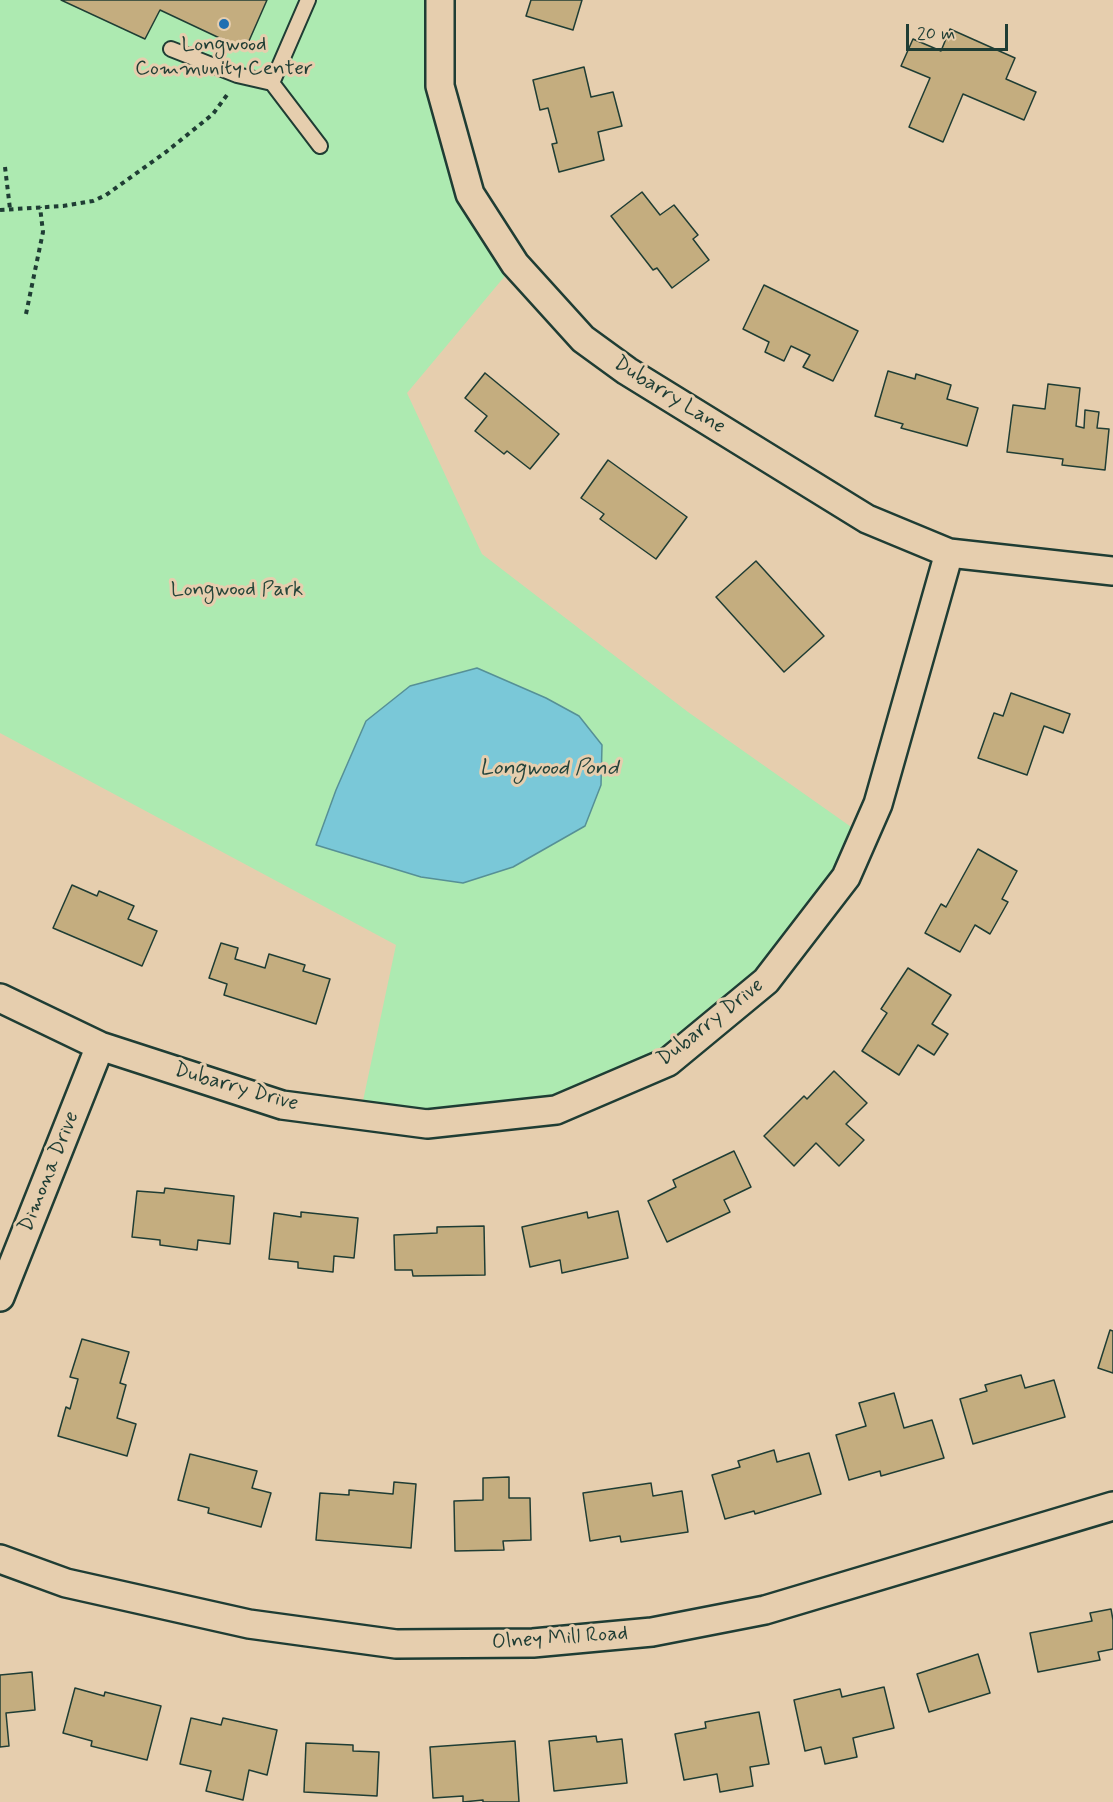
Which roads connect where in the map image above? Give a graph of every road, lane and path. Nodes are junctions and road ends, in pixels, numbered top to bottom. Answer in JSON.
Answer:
{"nodes":[{"id":1,"x":308,"y":0,"type":"edge"},
{"id":2,"x":440,"y":0,"type":"edge"},
{"id":3,"x":171,"y":49,"type":"dead end"},
{"id":4,"x":237,"y":75,"type":"junction"},
{"id":5,"x":272,"y":83,"type":"junction"},
{"id":6,"x":320,"y":146,"type":"dead end"},
{"id":7,"x":5,"y":167,"type":"dead end"},
{"id":8,"x":40,"y":207,"type":"junction"},
{"id":9,"x":10,"y":209,"type":"junction"},
{"id":10,"x":0,"y":210,"type":"edge"},
{"id":11,"x":26,"y":314,"type":"dead end"},
{"id":12,"x":949,"y":553,"type":"junction"},
{"id":13,"x":1113,"y":571,"type":"edge"},
{"id":14,"x":0,"y":998,"type":"edge"},
{"id":15,"x":100,"y":1046,"type":"junction"},
{"id":16,"x":0,"y":1297,"type":"edge"},
{"id":17,"x":1113,"y":1506,"type":"edge"},
{"id":18,"x":0,"y":1559,"type":"edge"}],
"edges":[{"from":1,"to":5,"type":"lane"},
{"from":2,"to":12,"type":"street","name":"Dubarry Lane"},
{"from":3,"to":4,"type":"lane"},
{"from":4,"to":5,"type":"lane"},
{"from":4,"to":8,"type":"path"},
{"from":5,"to":6,"type":"lane"},
{"from":7,"to":9,"type":"path"},
{"from":8,"to":9,"type":"path"},
{"from":8,"to":11,"type":"path"},
{"from":9,"to":10,"type":"path"},
{"from":12,"to":13,"type":"street","name":"Dubarry Lane"},
{"from":12,"to":15,"type":"street","name":"Dubarry Drive"},
{"from":14,"to":15,"type":"street","name":"Dubarry Drive"},
{"from":15,"to":16,"type":"street","name":"Dimona Drive"},
{"from":17,"to":18,"type":"street","name":"Olney Mill Road"}]}
